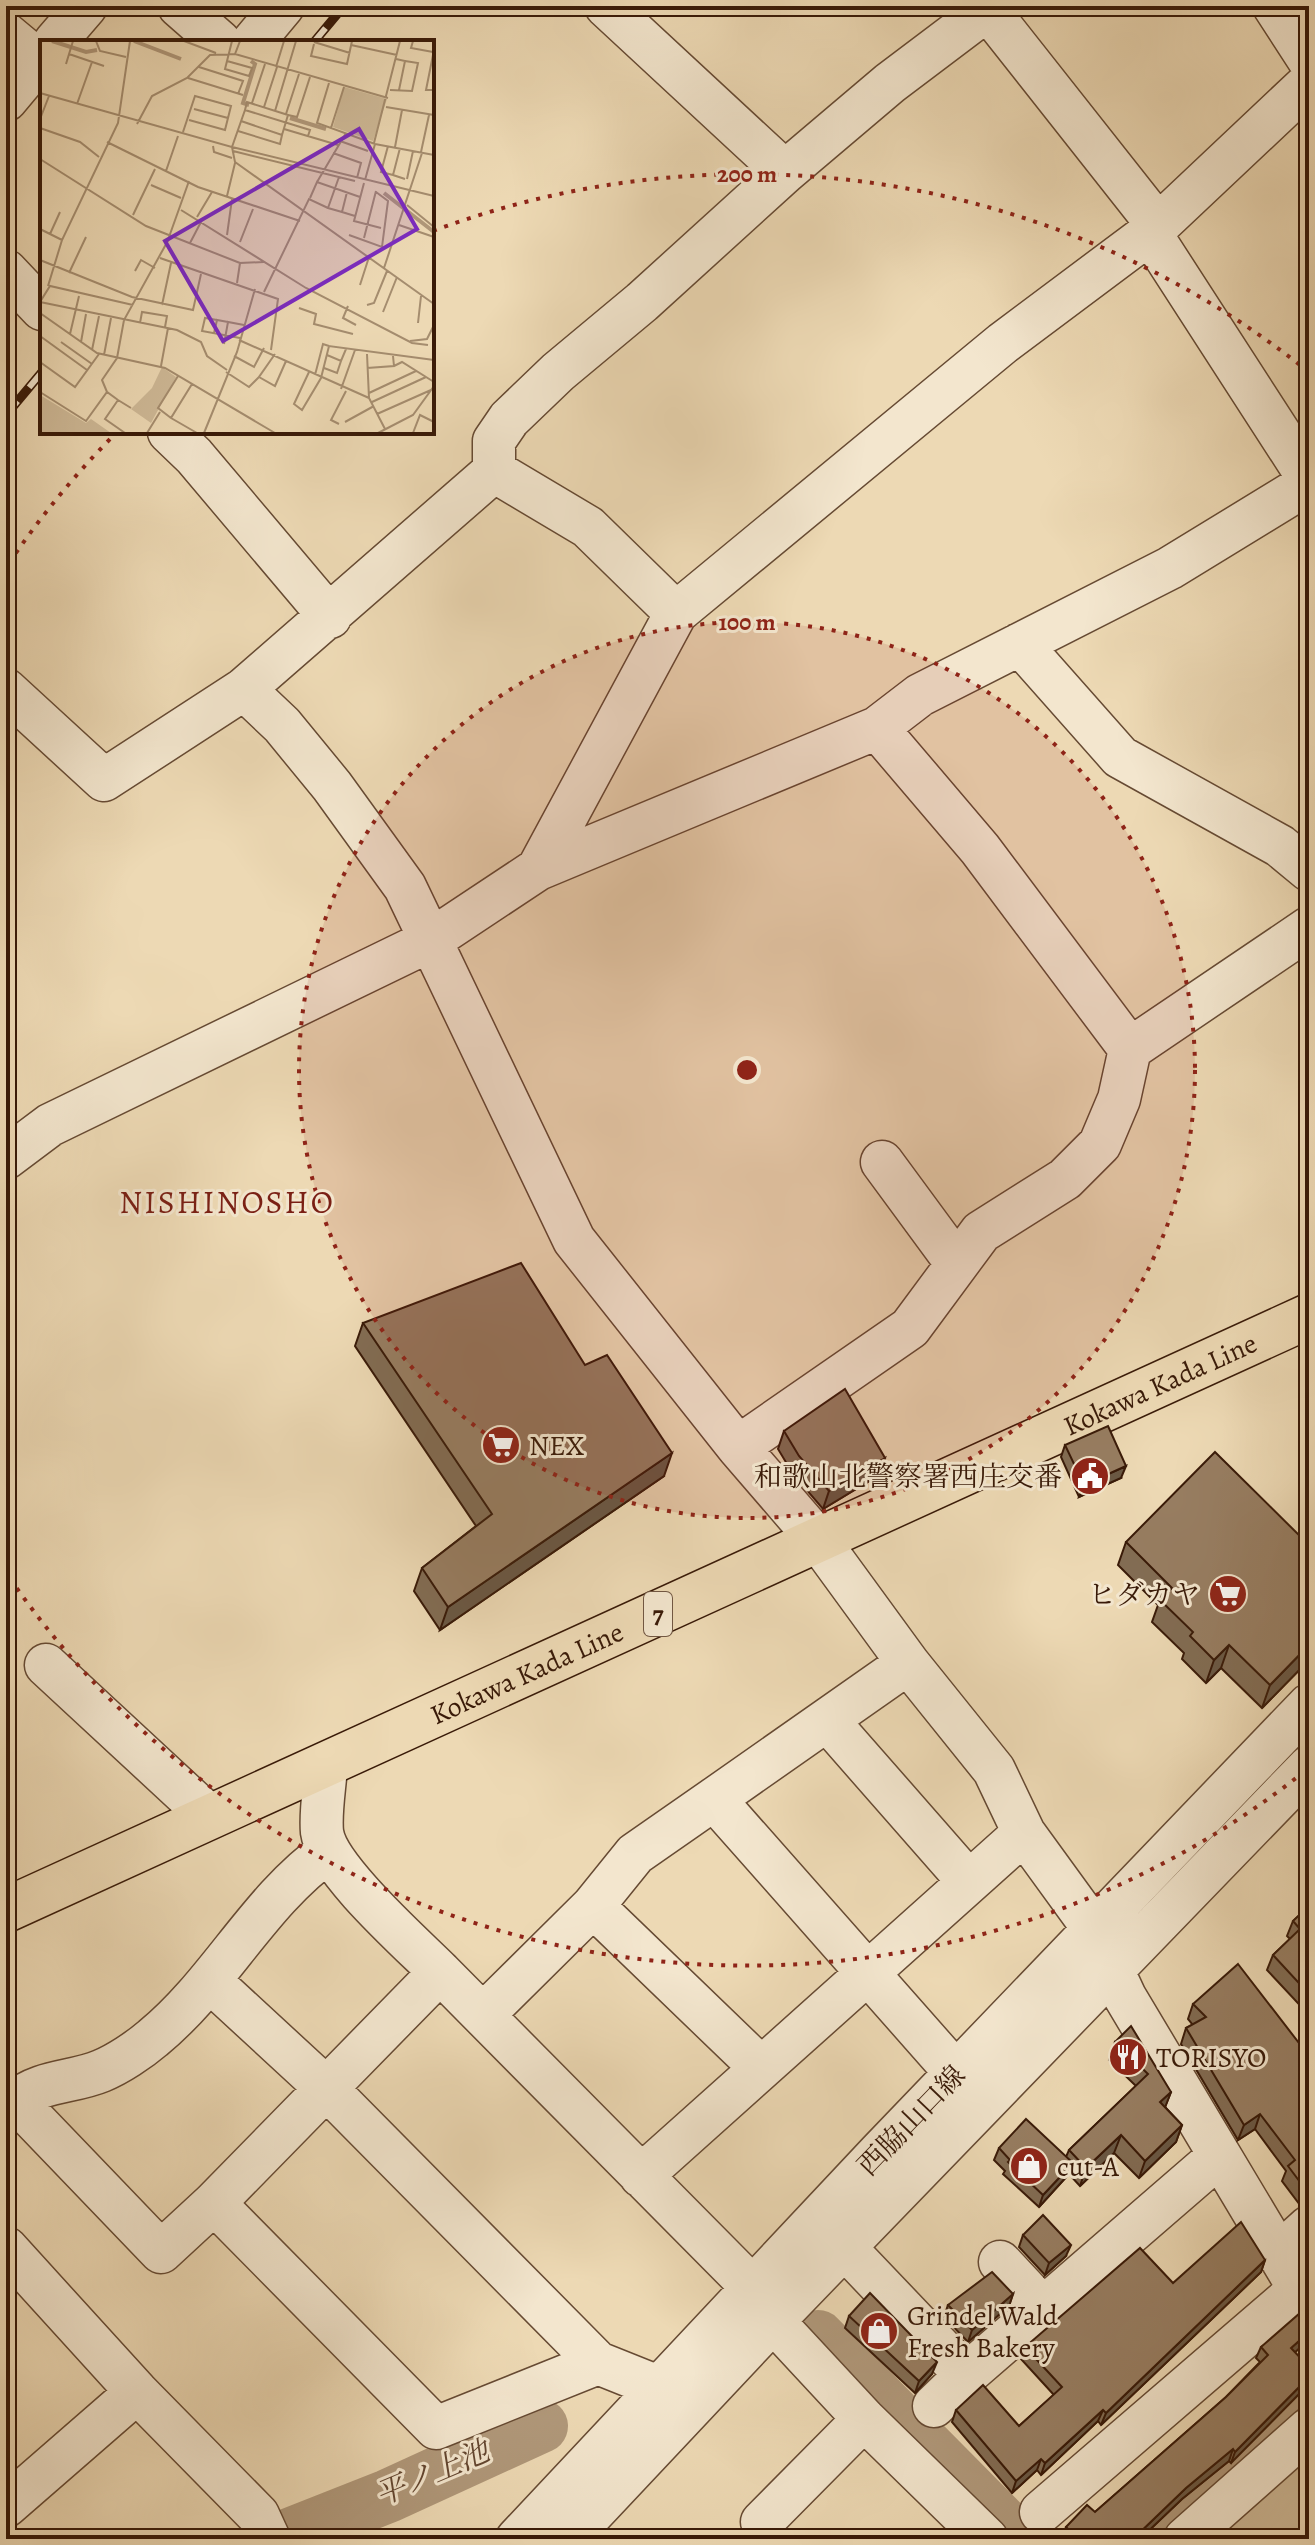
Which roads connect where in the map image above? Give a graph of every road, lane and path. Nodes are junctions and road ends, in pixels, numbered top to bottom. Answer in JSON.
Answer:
{"nodes":[{"id":1,"x":86,"y":6,"type":"edge"},
{"id":2,"x":179,"y":6,"type":"edge"},
{"id":3,"x":283,"y":6,"type":"edge"},
{"id":4,"x":606,"y":6,"type":"edge"},
{"id":5,"x":1274,"y":6,"type":"edge"},
{"id":6,"x":990,"y":8,"type":"edge"},
{"id":7,"x":6,"y":34,"type":"edge"},
{"id":8,"x":57,"y":40,"type":"edge"},
{"id":9,"x":218,"y":40,"type":"edge"},
{"id":10,"x":255,"y":40,"type":"edge"},
{"id":11,"x":40,"y":54,"type":"edge"},
{"id":12,"x":1309,"y":60,"type":"edge"},
{"id":13,"x":40,"y":61,"type":"edge"},
{"id":14,"x":1309,"y":83,"type":"edge"},
{"id":15,"x":6,"y":100,"type":"edge"},
{"id":16,"x":785,"y":172,"type":"junction"},
{"id":17,"x":1153,"y":229,"type":"junction"},
{"id":18,"x":6,"y":271,"type":"edge"},
{"id":19,"x":40,"y":304,"type":"edge"},
{"id":20,"x":171,"y":434,"type":"edge"},
{"id":21,"x":494,"y":471,"type":"junction"},
{"id":22,"x":1309,"y":481,"type":"edge"},
{"id":23,"x":676,"y":613,"type":"junction"},
{"id":24,"x":330,"y":617,"type":"junction"},
{"id":25,"x":1020,"y":644,"type":"junction"},
{"id":26,"x":244,"y":689,"type":"junction"},
{"id":27,"x":6,"y":690,"type":"edge"},
{"id":28,"x":877,"y":728,"type":"junction"},
{"id":29,"x":538,"y":869,"type":"junction"},
{"id":30,"x":1309,"y":870,"type":"edge"},
{"id":31,"x":1309,"y":928,"type":"edge"},
{"id":32,"x":431,"y":940,"type":"junction"},
{"id":33,"x":1130,"y":1049,"type":"junction"},
{"id":34,"x":6,"y":1158,"type":"edge"},
{"id":35,"x":882,"y":1162,"type":"dead end"},
{"id":36,"x":957,"y":1264,"type":"junction"},
{"id":37,"x":1309,"y":1316,"type":"edge"},
{"id":38,"x":738,"y":1447,"type":"junction"},
{"id":39,"x":819,"y":1541,"type":"junction"},
{"id":40,"x":908,"y":1663,"type":"junction"},
{"id":41,"x":46,"y":1665,"type":"dead end"},
{"id":42,"x":1309,"y":1705,"type":"edge"},
{"id":43,"x":827,"y":1720,"type":"junction"},
{"id":44,"x":326,"y":1765,"type":"junction"},
{"id":45,"x":1309,"y":1767,"type":"edge"},
{"id":46,"x":714,"y":1799,"type":"junction"},
{"id":47,"x":210,"y":1817,"type":"junction"},
{"id":48,"x":1024,"y":1833,"type":"junction"},
{"id":49,"x":329,"y":1851,"type":"junction"},
{"id":50,"x":969,"y":1882,"type":"junction"},
{"id":51,"x":593,"y":1906,"type":"junction"},
{"id":52,"x":6,"y":1910,"type":"edge"},
{"id":53,"x":1093,"y":1928,"type":"junction"},
{"id":54,"x":1115,"y":1969,"type":"junction"},
{"id":55,"x":440,"y":1972,"type":"junction"},
{"id":56,"x":867,"y":1973,"type":"junction"},
{"id":57,"x":210,"y":1981,"type":"junction"},
{"id":58,"x":483,"y":2015,"type":"junction"},
{"id":59,"x":761,"y":2068,"type":"junction"},
{"id":60,"x":956,"y":2073,"type":"junction"},
{"id":61,"x":327,"y":2089,"type":"junction"},
{"id":62,"x":1219,"y":2156,"type":"junction"},
{"id":63,"x":641,"y":2176,"type":"junction"},
{"id":64,"x":214,"y":2203,"type":"junction"},
{"id":65,"x":1309,"y":2227,"type":"edge"},
{"id":66,"x":844,"y":2247,"type":"junction"},
{"id":67,"x":6,"y":2248,"type":"edge"},
{"id":68,"x":1000,"y":2262,"type":"dead end"},
{"id":69,"x":1296,"y":2283,"type":"edge"},
{"id":70,"x":762,"y":2304,"type":"junction"},
{"id":71,"x":1043,"y":2308,"type":"junction"},
{"id":72,"x":598,"y":2363,"type":"junction"},
{"id":73,"x":966,"y":2375,"type":"junction"},
{"id":74,"x":658,"y":2387,"type":"junction"},
{"id":75,"x":137,"y":2392,"type":"junction"},
{"id":76,"x":934,"y":2406,"type":"dead end"},
{"id":77,"x":864,"y":2419,"type":"junction"},
{"id":78,"x":1309,"y":2429,"type":"edge"},
{"id":79,"x":6,"y":2506,"type":"edge"},
{"id":80,"x":1041,"y":2512,"type":"dead end"},
{"id":81,"x":265,"y":2531,"type":"edge"},
{"id":82,"x":762,"y":2533,"type":"edge"},
{"id":83,"x":517,"y":2539,"type":"edge"},
{"id":84,"x":568,"y":2539,"type":"edge"},
{"id":85,"x":987,"y":2539,"type":"edge"},
{"id":86,"x":1185,"y":2539,"type":"edge"}],
"edges":[{"from":1,"to":8,"type":"street"},
{"from":2,"to":9,"type":"street"},
{"from":3,"to":10,"type":"street"},
{"from":4,"to":16,"type":"street"},
{"from":5,"to":12,"type":"street"},
{"from":6,"to":16,"type":"street"},
{"from":6,"to":17,"type":"street"},
{"from":7,"to":11,"type":"street"},
{"from":13,"to":15,"type":"street"},
{"from":14,"to":17,"type":"street"},
{"from":16,"to":21,"type":"street"},
{"from":17,"to":22,"type":"street"},
{"from":17,"to":23,"type":"street"},
{"from":18,"to":19,"type":"street"},
{"from":20,"to":24,"type":"street"},
{"from":21,"to":23,"type":"street"},
{"from":21,"to":24,"type":"street"},
{"from":22,"to":25,"type":"street"},
{"from":23,"to":29,"type":"street"},
{"from":24,"to":26,"type":"street"},
{"from":25,"to":28,"type":"street"},
{"from":25,"to":30,"type":"street"},
{"from":26,"to":27,"type":"street"},
{"from":26,"to":32,"type":"street"},
{"from":28,"to":29,"type":"street"},
{"from":28,"to":33,"type":"street"},
{"from":29,"to":32,"type":"street"},
{"from":31,"to":33,"type":"street"},
{"from":32,"to":34,"type":"street"},
{"from":32,"to":38,"type":"street"},
{"from":33,"to":36,"type":"street"},
{"from":35,"to":36,"type":"street"},
{"from":36,"to":38,"type":"street"},
{"from":37,"to":39,"type":"main road","name":"Kokawa Kada Line","number":"7"},
{"from":38,"to":39,"type":"street"},
{"from":39,"to":40,"type":"street"},
{"from":39,"to":44,"type":"main road","name":"Kokawa Kada Line","number":"7"},
{"from":40,"to":43,"type":"street"},
{"from":40,"to":48,"type":"street"},
{"from":41,"to":47,"type":"street"},
{"from":42,"to":53,"type":"street","name":"西脇山口線"},
{"from":43,"to":46,"type":"street"},
{"from":43,"to":50,"type":"street"},
{"from":44,"to":47,"type":"main road","name":"Kokawa Kada Line","number":"7"},
{"from":44,"to":49,"type":"street"},
{"from":45,"to":54,"type":"street","name":"西脇山口線"},
{"from":46,"to":51,"type":"street"},
{"from":46,"to":56,"type":"street"},
{"from":47,"to":52,"type":"main road","name":"Kokawa Kada Line","number":"7"},
{"from":48,"to":50,"type":"street"},
{"from":48,"to":53,"type":"street"},
{"from":49,"to":55,"type":"street"},
{"from":49,"to":57,"type":"street"},
{"from":50,"to":56,"type":"street"},
{"from":51,"to":58,"type":"street"},
{"from":51,"to":59,"type":"street"},
{"from":53,"to":54,"type":"street"},
{"from":53,"to":60,"type":"street","name":"西脇山口線"},
{"from":54,"to":62,"type":"street"},
{"from":54,"to":66,"type":"street","name":"西脇山口線"},
{"from":55,"to":58,"type":"street"},
{"from":55,"to":61,"type":"street"},
{"from":56,"to":59,"type":"street"},
{"from":56,"to":60,"type":"street"},
{"from":57,"to":61,"type":"street"},
{"from":57,"to":64,"type":"street"},
{"from":58,"to":63,"type":"street"},
{"from":59,"to":63,"type":"street"},
{"from":60,"to":70,"type":"street","name":"西脇山口線"},
{"from":61,"to":64,"type":"street"},
{"from":61,"to":72,"type":"street"},
{"from":62,"to":69,"type":"street"},
{"from":62,"to":71,"type":"street"},
{"from":63,"to":70,"type":"street"},
{"from":64,"to":72,"type":"street"},
{"from":65,"to":69,"type":"street"},
{"from":66,"to":70,"type":"street","name":"西脇山口線"},
{"from":66,"to":73,"type":"street"},
{"from":67,"to":75,"type":"street"},
{"from":68,"to":71,"type":"street"},
{"from":69,"to":80,"type":"street"},
{"from":70,"to":74,"type":"street","name":"西脇山口線"},
{"from":70,"to":77,"type":"street"},
{"from":70,"to":84,"type":"street","name":"西脇山口線"},
{"from":71,"to":73,"type":"street"},
{"from":72,"to":74,"type":"street"},
{"from":73,"to":76,"type":"street"},
{"from":74,"to":83,"type":"street","name":"西脇山口線"},
{"from":75,"to":79,"type":"street"},
{"from":75,"to":81,"type":"street"},
{"from":77,"to":82,"type":"street"},
{"from":77,"to":85,"type":"street"},
{"from":78,"to":86,"type":"street"}]}
